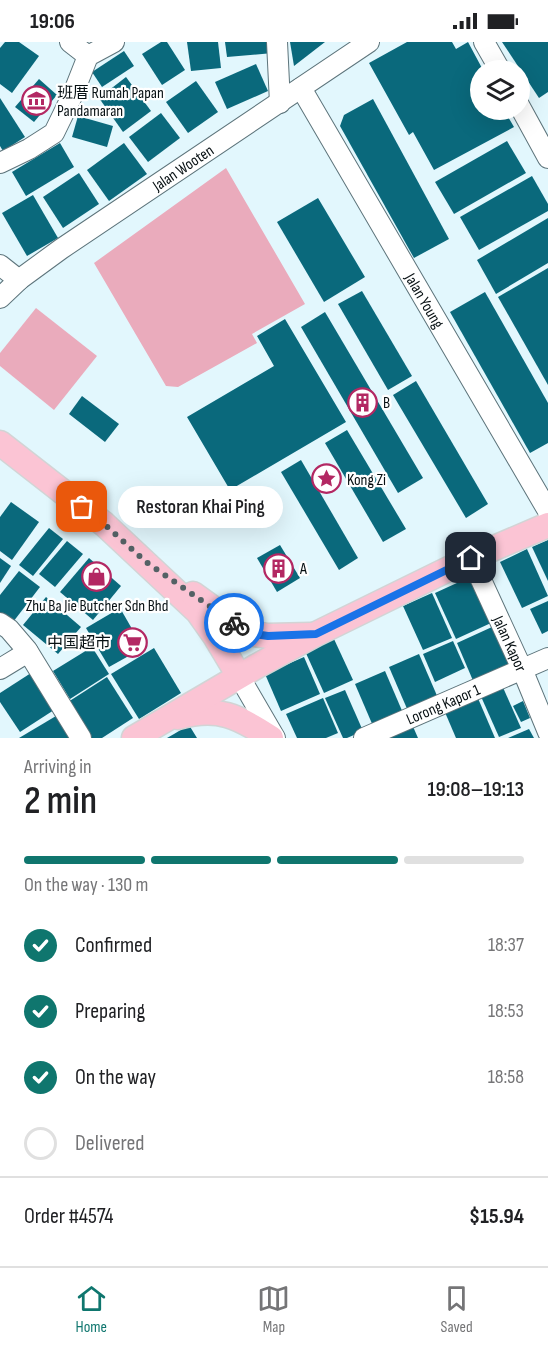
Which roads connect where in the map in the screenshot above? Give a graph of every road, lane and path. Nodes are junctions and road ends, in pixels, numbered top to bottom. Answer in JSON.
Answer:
{"nodes":[{"id":1,"x":70,"y":42,"type":"edge"},
{"id":2,"x":114,"y":42,"type":"edge"},
{"id":3,"x":277,"y":42,"type":"edge"},
{"id":4,"x":369,"y":42,"type":"edge"},
{"id":5,"x":483,"y":42,"type":"edge"},
{"id":6,"x":88,"y":56,"type":"junction"},
{"id":7,"x":494,"y":60,"type":"edge"},
{"id":8,"x":301,"y":88,"type":"junction"},
{"id":9,"x":280,"y":103,"type":"junction"},
{"id":10,"x":540,"y":124,"type":"edge"},
{"id":11,"x":548,"y":158,"type":"edge"},
{"id":12,"x":0,"y":163,"type":"edge"},
{"id":13,"x":0,"y":265,"type":"edge"},
{"id":14,"x":19,"y":280,"type":"junction"},
{"id":15,"x":0,"y":298,"type":"edge"},
{"id":16,"x":0,"y":443,"type":"edge"},
{"id":17,"x":548,"y":512,"type":"edge"},
{"id":18,"x":548,"y":525,"type":"edge"},
{"id":19,"x":471,"y":558,"type":"junction"},
{"id":20,"x":146,"y":562,"type":"junction"},
{"id":21,"x":0,"y":623,"type":"edge"},
{"id":22,"x":316,"y":634,"type":"junction"},
{"id":23,"x":28,"y":652,"type":"junction"},
{"id":24,"x":548,"y":658,"type":"edge"},
{"id":25,"x":0,"y":669,"type":"edge"},
{"id":26,"x":522,"y":669,"type":"junction"},
{"id":27,"x":239,"y":676,"type":"junction"},
{"id":28,"x":161,"y":722,"type":"junction"},
{"id":29,"x":548,"y":732,"type":"edge"},
{"id":30,"x":81,"y":738,"type":"edge"},
{"id":31,"x":134,"y":738,"type":"edge"},
{"id":32,"x":273,"y":738,"type":"edge"},
{"id":33,"x":363,"y":738,"type":"edge"}],
"edges":[{"from":1,"to":6,"type":"street"},
{"from":2,"to":6,"type":"street"},
{"from":3,"to":9,"type":"street"},
{"from":4,"to":8,"type":"street","name":"Jalan Wooten"},
{"from":5,"to":7,"type":"street"},
{"from":6,"to":12,"type":"street"},
{"from":8,"to":9,"type":"street","name":"Jalan Wooten"},
{"from":8,"to":17,"type":"street","name":"Jalan Young"},
{"from":9,"to":14,"type":"street","name":"Jalan Wooten"},
{"from":10,"to":11,"type":"street"},
{"from":13,"to":14,"type":"street"},
{"from":14,"to":15,"type":"street","name":"Jalan Wooten"},
{"from":16,"to":20,"type":"main road"},
{"from":18,"to":19,"type":"main road"},
{"from":19,"to":22,"type":"main road"},
{"from":19,"to":26,"type":"street","name":"Jalan Kapor"},
{"from":20,"to":22,"type":"main road"},
{"from":20,"to":27,"type":"main road"},
{"from":21,"to":23,"type":"street"},
{"from":22,"to":27,"type":"main road"},
{"from":23,"to":25,"type":"street"},
{"from":23,"to":30,"type":"street"},
{"from":24,"to":26,"type":"street","name":"Lorong Kapor 1"},
{"from":26,"to":29,"type":"street","name":"Jalan Kapor"},
{"from":26,"to":33,"type":"street","name":"Lorong Kapor 1"},
{"from":27,"to":28,"type":"main road"},
{"from":27,"to":32,"type":"street"},
{"from":28,"to":31,"type":"main road"},
{"from":28,"to":32,"type":"main road"}]}
